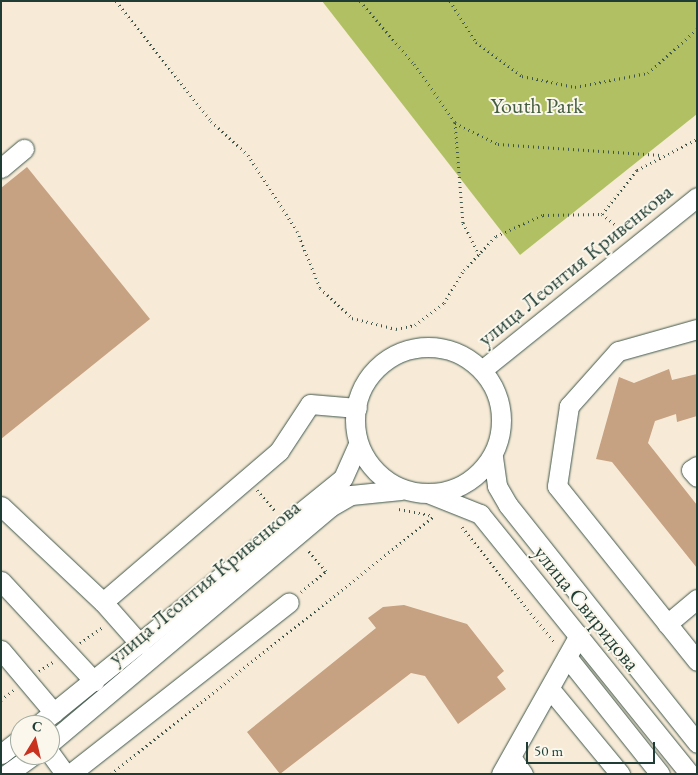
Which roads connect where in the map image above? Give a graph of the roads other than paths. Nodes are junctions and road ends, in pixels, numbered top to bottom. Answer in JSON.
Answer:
{"nodes":[{"id":1,"x":24,"y":150,"type":"dead end"},
{"id":2,"x":1,"y":168,"type":"edge"},
{"id":3,"x":697,"y":197,"type":"edge"},
{"id":4,"x":697,"y":328,"type":"edge"},
{"id":5,"x":482,"y":370,"type":"junction"},
{"id":6,"x":356,"y":408,"type":"junction"},
{"id":7,"x":358,"y":445,"type":"junction"},
{"id":8,"x":493,"y":457,"type":"junction"},
{"id":9,"x":697,"y":466,"type":"edge"},
{"id":10,"x":697,"y":477,"type":"edge"},
{"id":11,"x":402,"y":490,"type":"junction"},
{"id":12,"x":430,"y":494,"type":"junction"},
{"id":13,"x":1,"y":506,"type":"edge"},
{"id":14,"x":1,"y":581,"type":"edge"},
{"id":15,"x":697,"y":599,"type":"edge"},
{"id":16,"x":103,"y":602,"type":"junction"},
{"id":17,"x":289,"y":602,"type":"road end"},
{"id":18,"x":666,"y":624,"type":"junction"},
{"id":19,"x":579,"y":635,"type":"junction"},
{"id":20,"x":140,"y":644,"type":"junction"},
{"id":21,"x":1,"y":650,"type":"edge"},
{"id":22,"x":567,"y":658,"type":"junction"},
{"id":23,"x":697,"y":661,"type":"edge"},
{"id":24,"x":94,"y":681,"type":"junction"},
{"id":25,"x":550,"y":689,"type":"junction"},
{"id":26,"x":54,"y":713,"type":"junction"},
{"id":27,"x":51,"y":715,"type":"edge"},
{"id":28,"x":60,"y":735,"type":"edge"},
{"id":29,"x":697,"y":743,"type":"edge"},
{"id":30,"x":511,"y":757,"type":"junction"},
{"id":31,"x":19,"y":765,"type":"edge"},
{"id":32,"x":6,"y":774,"type":"edge"},
{"id":33,"x":70,"y":774,"type":"edge"},
{"id":34,"x":501,"y":774,"type":"edge"},
{"id":35,"x":523,"y":774,"type":"edge"},
{"id":36,"x":620,"y":774,"type":"edge"},
{"id":37,"x":660,"y":774,"type":"edge"},
{"id":38,"x":690,"y":774,"type":"edge"}],
"edges":[{"from":1,"to":2,"type":"street"},
{"from":3,"to":5,"type":"street","name":"улица Леонтия Кривенкова"},
{"from":4,"to":18,"type":"street"},
{"from":5,"to":6,"type":"street"},
{"from":5,"to":8,"type":"street"},
{"from":6,"to":7,"type":"street"},
{"from":6,"to":16,"type":"street"},
{"from":7,"to":11,"type":"street"},
{"from":7,"to":20,"type":"street","name":"улица Леонтия Кривенкова"},
{"from":8,"to":12,"type":"street"},
{"from":8,"to":29,"type":"street","name":"улица Свиридова"},
{"from":9,"to":10,"type":"street"},
{"from":11,"to":12,"type":"street"},
{"from":11,"to":28,"type":"street","name":"улица Леонтия Кривенкова"},
{"from":12,"to":19,"type":"street","name":"улица Свиридова"},
{"from":13,"to":16,"type":"street"},
{"from":14,"to":24,"type":"street"},
{"from":15,"to":18,"type":"street"},
{"from":16,"to":20,"type":"street"},
{"from":17,"to":33,"type":"street"},
{"from":18,"to":23,"type":"street"},
{"from":19,"to":22,"type":"street"},
{"from":19,"to":38,"type":"street","name":"улица Свиридова"},
{"from":20,"to":24,"type":"street","name":"улица Леонтия Кривенкова"},
{"from":21,"to":26,"type":"street"},
{"from":22,"to":25,"type":"street"},
{"from":22,"to":37,"type":"street"},
{"from":24,"to":26,"type":"street","name":"улица Леонтия Кривенкова"},
{"from":25,"to":30,"type":"street"},
{"from":25,"to":36,"type":"street"},
{"from":26,"to":27,"type":"street","name":"улица Леонтия Кривенкова"},
{"from":30,"to":34,"type":"street"},
{"from":30,"to":35,"type":"street"},
{"from":31,"to":32,"type":"street"}]}
